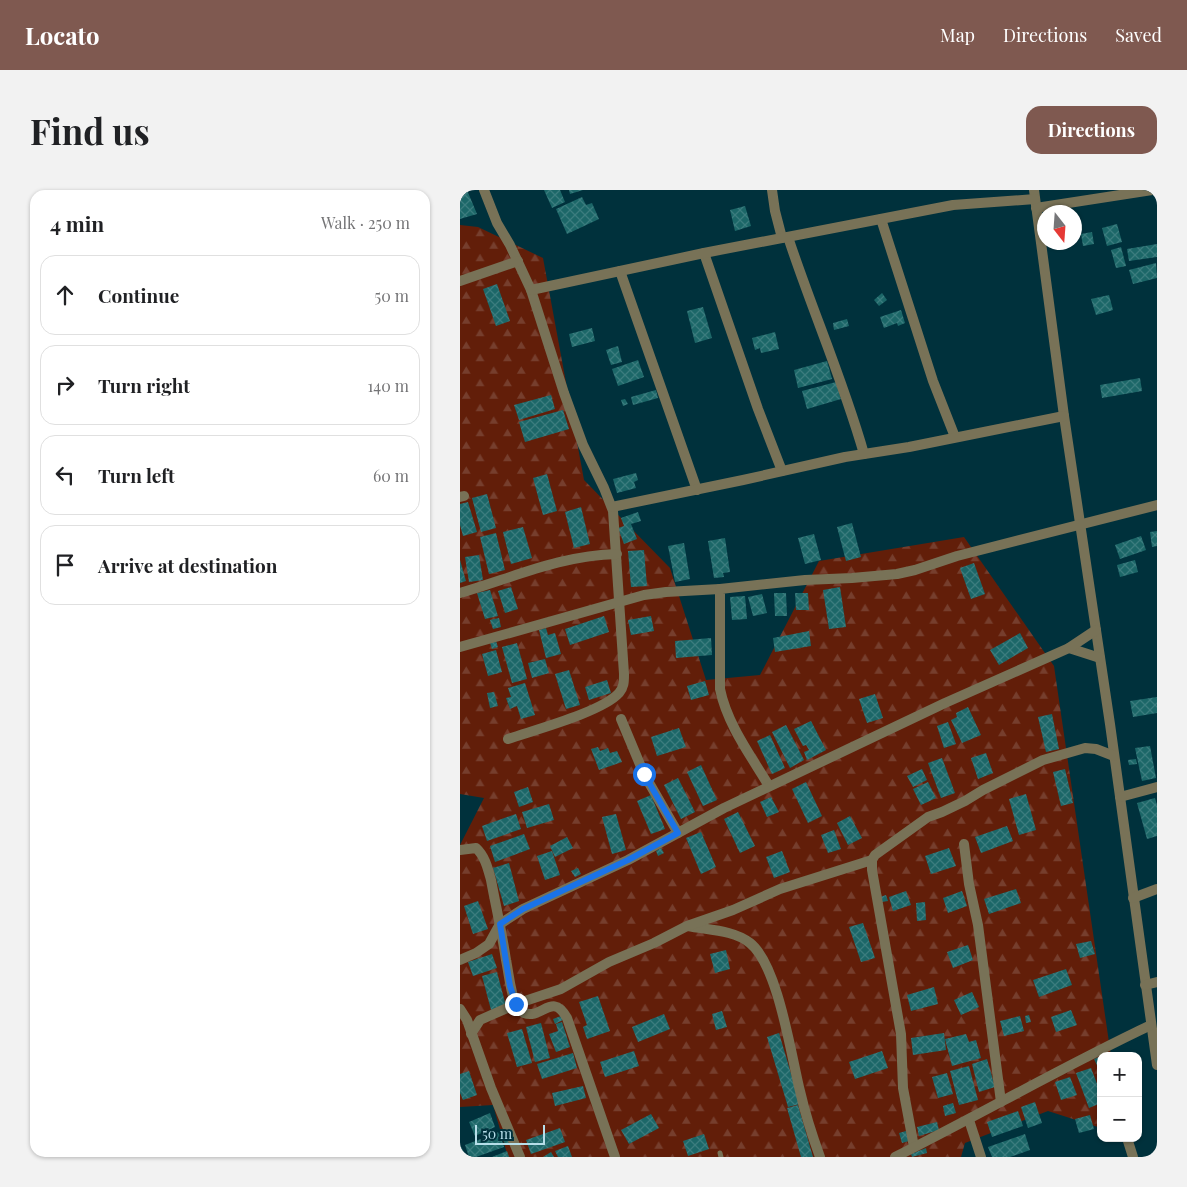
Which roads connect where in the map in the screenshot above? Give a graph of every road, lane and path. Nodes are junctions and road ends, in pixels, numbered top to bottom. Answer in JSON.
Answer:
{"nodes":[{"id":1,"x":772,"y":190,"type":"edge"},
{"id":2,"x":1152,"y":190,"type":"edge"},
{"id":3,"x":486,"y":191,"type":"edge"},
{"id":4,"x":1035,"y":199,"type":"edge"},
{"id":5,"x":881,"y":219,"type":"junction"},
{"id":6,"x":785,"y":237,"type":"junction"},
{"id":7,"x":704,"y":253,"type":"junction"},
{"id":8,"x":518,"y":261,"type":"junction"},
{"id":9,"x":620,"y":271,"type":"junction"},
{"id":10,"x":460,"y":281,"type":"edge"},
{"id":11,"x":531,"y":290,"type":"junction"},
{"id":12,"x":1064,"y":416,"type":"junction"},
{"id":13,"x":956,"y":437,"type":"junction"},
{"id":14,"x":864,"y":454,"type":"junction"},
{"id":15,"x":782,"y":471,"type":"junction"},
{"id":16,"x":697,"y":490,"type":"junction"},
{"id":17,"x":1157,"y":505,"type":"edge"},
{"id":18,"x":612,"y":507,"type":"junction"},
{"id":19,"x":1080,"y":525,"type":"junction"},
{"id":20,"x":617,"y":554,"type":"junction"},
{"id":21,"x":720,"y":589,"type":"junction"},
{"id":22,"x":460,"y":592,"type":"edge"},
{"id":23,"x":619,"y":601,"type":"junction"},
{"id":24,"x":1096,"y":630,"type":"junction"},
{"id":25,"x":460,"y":647,"type":"edge"},
{"id":26,"x":1069,"y":648,"type":"junction"},
{"id":27,"x":1100,"y":658,"type":"junction"},
{"id":28,"x":621,"y":719,"type":"dead end"},
{"id":29,"x":508,"y":739,"type":"dead end"},
{"id":30,"x":1114,"y":756,"type":"junction"},
{"id":31,"x":769,"y":786,"type":"junction"},
{"id":32,"x":1157,"y":787,"type":"edge"},
{"id":33,"x":1120,"y":797,"type":"junction"},
{"id":34,"x":678,"y":833,"type":"junction"},
{"id":35,"x":964,"y":844,"type":"dead end"},
{"id":36,"x":460,"y":850,"type":"edge"},
{"id":37,"x":872,"y":860,"type":"junction"},
{"id":38,"x":1157,"y":888,"type":"edge"},
{"id":39,"x":1134,"y":898,"type":"junction"},
{"id":40,"x":500,"y":924,"type":"junction"},
{"id":41,"x":687,"y":926,"type":"junction"},
{"id":42,"x":460,"y":960,"type":"edge"},
{"id":43,"x":1157,"y":982,"type":"edge"},
{"id":44,"x":1145,"y":985,"type":"junction"},
{"id":45,"x":516,"y":1004,"type":"junction"},
{"id":46,"x":460,"y":1009,"type":"edge"},
{"id":47,"x":1150,"y":1025,"type":"junction"},
{"id":48,"x":472,"y":1034,"type":"junction"},
{"id":49,"x":1107,"y":1051,"type":"edge"},
{"id":50,"x":1157,"y":1065,"type":"edge"},
{"id":51,"x":1002,"y":1102,"type":"junction"},
{"id":52,"x":969,"y":1120,"type":"junction"},
{"id":53,"x":1128,"y":1142,"type":"edge"},
{"id":54,"x":914,"y":1148,"type":"junction"},
{"id":55,"x":520,"y":1157,"type":"edge"},
{"id":56,"x":615,"y":1157,"type":"edge"},
{"id":57,"x":820,"y":1157,"type":"edge"},
{"id":58,"x":895,"y":1157,"type":"edge"},
{"id":59,"x":981,"y":1157,"type":"edge"},
{"id":60,"x":1133,"y":1157,"type":"edge"}],
"edges":[{"from":1,"to":6,"type":"street"},
{"from":2,"to":4,"type":"street"},
{"from":3,"to":8,"type":"street"},
{"from":4,"to":5,"type":"street"},
{"from":4,"to":12,"type":"street"},
{"from":5,"to":6,"type":"street"},
{"from":5,"to":13,"type":"street"},
{"from":6,"to":7,"type":"street"},
{"from":6,"to":14,"type":"street"},
{"from":7,"to":9,"type":"street"},
{"from":7,"to":15,"type":"street"},
{"from":8,"to":10,"type":"street"},
{"from":8,"to":11,"type":"street"},
{"from":9,"to":11,"type":"street"},
{"from":9,"to":16,"type":"street"},
{"from":11,"to":18,"type":"street"},
{"from":12,"to":13,"type":"street"},
{"from":12,"to":19,"type":"street"},
{"from":13,"to":14,"type":"street"},
{"from":14,"to":15,"type":"street"},
{"from":15,"to":16,"type":"street"},
{"from":16,"to":18,"type":"street"},
{"from":17,"to":19,"type":"street"},
{"from":18,"to":20,"type":"street"},
{"from":19,"to":21,"type":"street"},
{"from":19,"to":24,"type":"street"},
{"from":20,"to":22,"type":"street"},
{"from":20,"to":23,"type":"street"},
{"from":21,"to":23,"type":"street"},
{"from":21,"to":31,"type":"street"},
{"from":23,"to":25,"type":"street"},
{"from":23,"to":29,"type":"street"},
{"from":24,"to":26,"type":"street"},
{"from":24,"to":27,"type":"street"},
{"from":26,"to":27,"type":"street"},
{"from":26,"to":31,"type":"street"},
{"from":27,"to":30,"type":"street"},
{"from":28,"to":34,"type":"street"},
{"from":30,"to":33,"type":"street"},
{"from":30,"to":37,"type":"street"},
{"from":31,"to":34,"type":"street"},
{"from":32,"to":33,"type":"street"},
{"from":33,"to":39,"type":"street"},
{"from":34,"to":40,"type":"street"},
{"from":35,"to":51,"type":"street"},
{"from":36,"to":40,"type":"street"},
{"from":37,"to":41,"type":"street"},
{"from":37,"to":54,"type":"street"},
{"from":38,"to":39,"type":"street"},
{"from":39,"to":44,"type":"street"},
{"from":40,"to":42,"type":"street"},
{"from":40,"to":45,"type":"street"},
{"from":41,"to":45,"type":"street"},
{"from":41,"to":57,"type":"street"},
{"from":43,"to":44,"type":"street"},
{"from":44,"to":47,"type":"street"},
{"from":45,"to":48,"type":"street"},
{"from":45,"to":56,"type":"street"},
{"from":46,"to":48,"type":"street"},
{"from":47,"to":49,"type":"street"},
{"from":47,"to":50,"type":"street"},
{"from":48,"to":55,"type":"street"},
{"from":49,"to":51,"type":"street"},
{"from":51,"to":52,"type":"street"},
{"from":52,"to":54,"type":"street"},
{"from":52,"to":59,"type":"street"},
{"from":53,"to":60,"type":"street"},
{"from":54,"to":58,"type":"street"}]}
